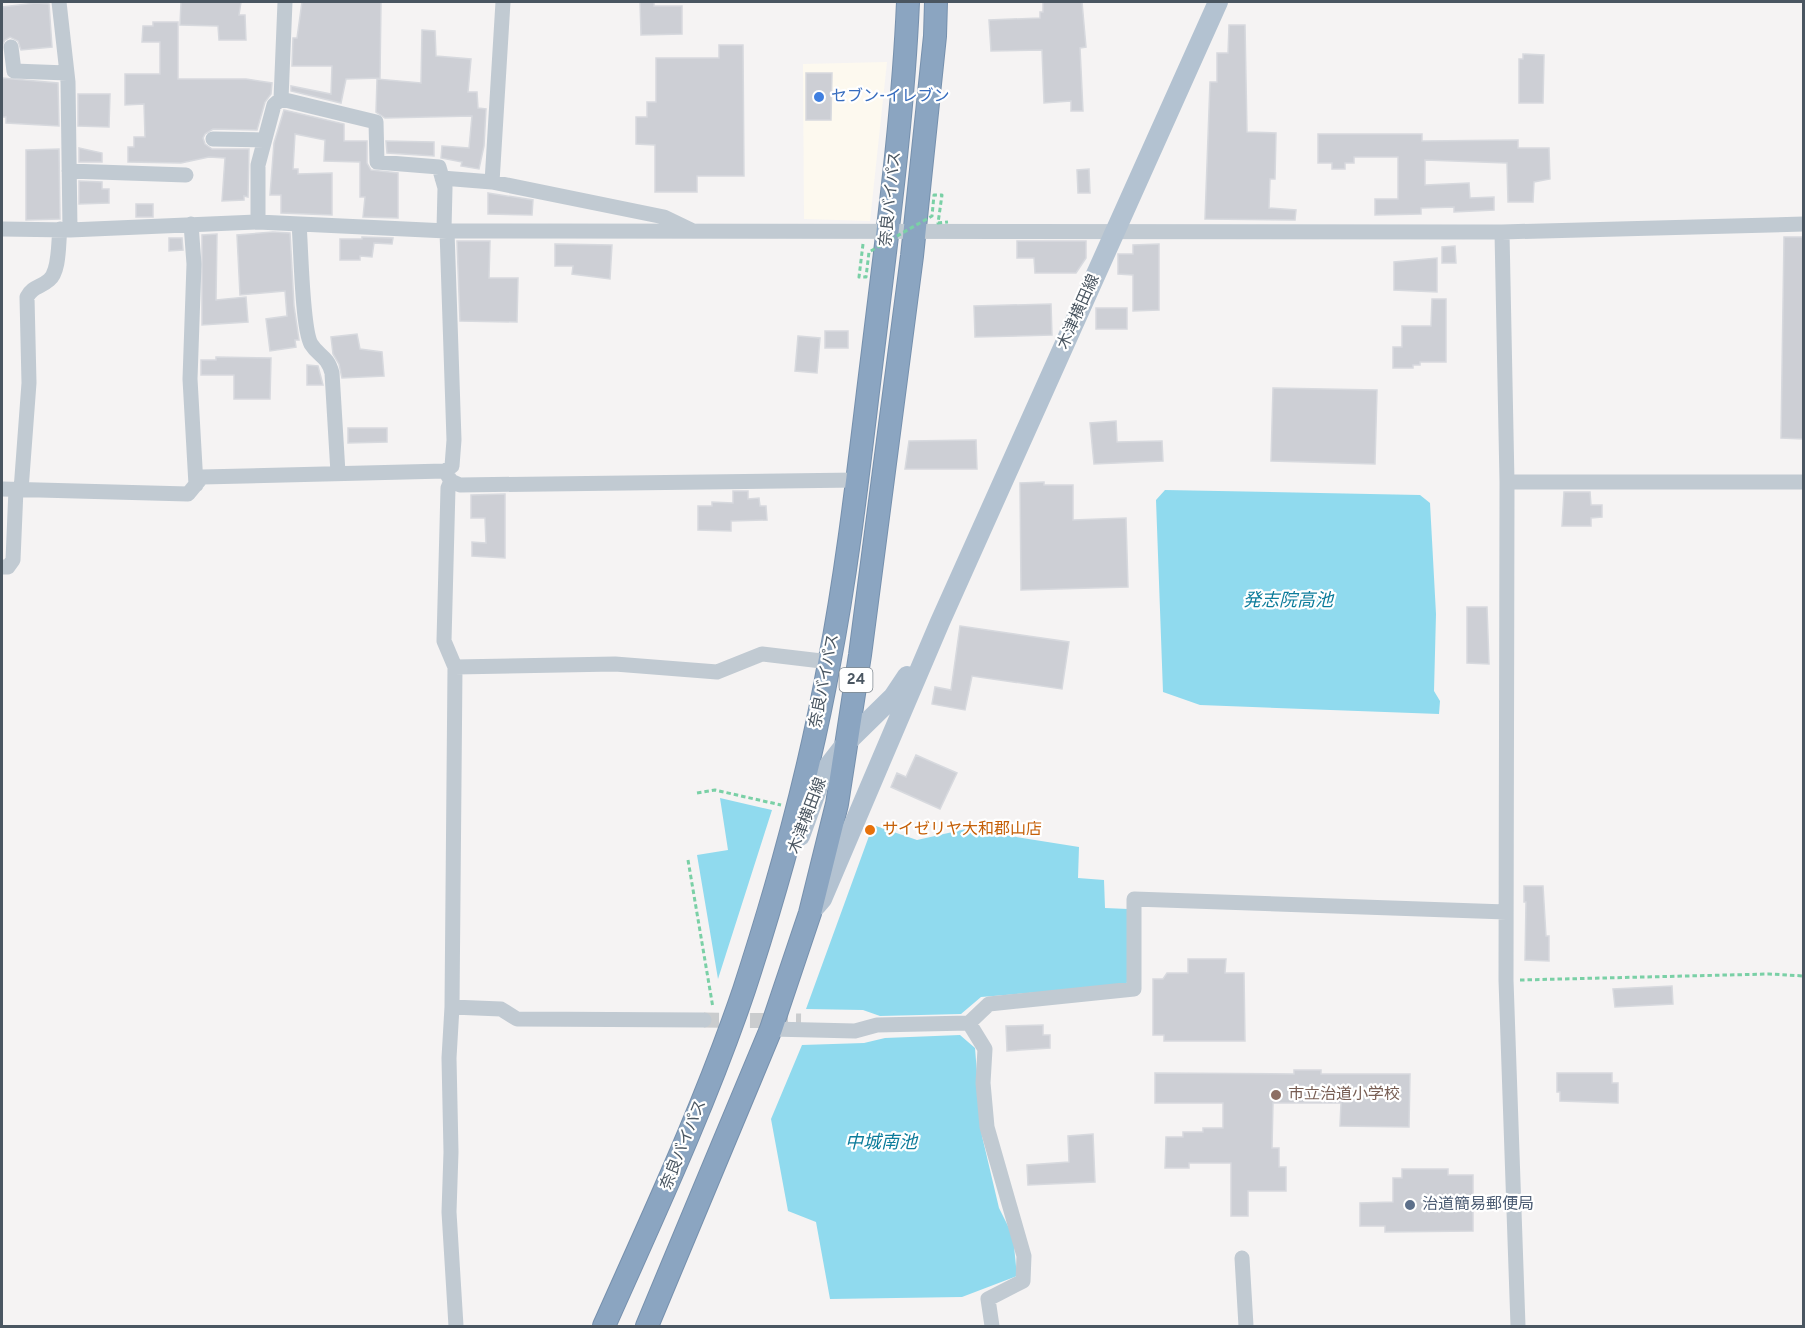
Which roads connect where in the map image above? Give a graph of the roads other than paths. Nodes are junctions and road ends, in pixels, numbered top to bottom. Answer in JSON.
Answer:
{"nodes":[{"id":1,"x":59,"y":2,"type":"edge"},
{"id":2,"x":285,"y":2,"type":"edge"},
{"id":3,"x":503,"y":2,"type":"edge"},
{"id":4,"x":908,"y":2,"type":"edge"},
{"id":5,"x":936,"y":2,"type":"edge"},
{"id":6,"x":1218,"y":2,"type":"edge"},
{"id":7,"x":11,"y":47,"type":"dead end"},
{"id":8,"x":67,"y":73,"type":"junction"},
{"id":9,"x":281,"y":99,"type":"junction"},
{"id":10,"x":213,"y":139,"type":"dead end"},
{"id":11,"x":264,"y":140,"type":"junction"},
{"id":12,"x":69,"y":171,"type":"junction"},
{"id":13,"x":186,"y":175,"type":"dead end"},
{"id":14,"x":442,"y":178,"type":"junction"},
{"id":15,"x":492,"y":182,"type":"junction"},
{"id":16,"x":258,"y":222,"type":"junction"},
{"id":17,"x":191,"y":224,"type":"junction"},
{"id":18,"x":299,"y":224,"type":"junction"},
{"id":19,"x":1803,"y":224,"type":"edge"},
{"id":20,"x":2,"y":229,"type":"edge"},
{"id":21,"x":65,"y":230,"type":"junction"},
{"id":22,"x":446,"y":230,"type":"junction"},
{"id":23,"x":693,"y":232,"type":"junction"},
{"id":24,"x":1114,"y":232,"type":"junction"},
{"id":25,"x":1502,"y":232,"type":"junction"},
{"id":26,"x":887,"y":233,"type":"junction"},
{"id":27,"x":914,"y":233,"type":"junction"},
{"id":28,"x":338,"y":473,"type":"junction"},
{"id":29,"x":448,"y":476,"type":"junction"},
{"id":30,"x":857,"y":480,"type":"junction"},
{"id":31,"x":1507,"y":482,"type":"junction"},
{"id":32,"x":1803,"y":482,"type":"edge"},
{"id":33,"x":196,"y":485,"type":"junction"},
{"id":34,"x":13,"y":490,"type":"edge"},
{"id":35,"x":2,"y":567,"type":"edge"},
{"id":36,"x":940,"y":622,"type":"junction"},
{"id":37,"x":830,"y":662,"type":"junction"},
{"id":38,"x":455,"y":667,"type":"junction"},
{"id":39,"x":847,"y":742,"type":"junction"},
{"id":40,"x":771,"y":902,"type":"junction"},
{"id":41,"x":1506,"y":912,"type":"junction"},
{"id":42,"x":810,"y":913,"type":"junction"},
{"id":43,"x":452,"y":1007,"type":"junction"},
{"id":44,"x":704,"y":1020,"type":"tunnel mouth"},
{"id":45,"x":801,"y":1021,"type":"tunnel mouth"},
{"id":46,"x":969,"y":1023,"type":"junction"},
{"id":47,"x":877,"y":1025,"type":"junction"},
{"id":48,"x":771,"y":1029,"type":"junction"},
{"id":49,"x":1242,"y":1258,"type":"dead end"},
{"id":50,"x":456,"y":1326,"type":"edge"},
{"id":51,"x":604,"y":1326,"type":"edge"},
{"id":52,"x":647,"y":1326,"type":"edge"},
{"id":53,"x":992,"y":1326,"type":"edge"},
{"id":54,"x":1246,"y":1326,"type":"edge"},
{"id":55,"x":1518,"y":1326,"type":"edge"}],
"edges":[{"from":1,"to":8,"type":"street"},
{"from":2,"to":9,"type":"street"},
{"from":3,"to":15,"type":"street"},
{"from":4,"to":26,"type":"highway","name":"奈良バイパス","number":"24"},
{"from":5,"to":27,"type":"highway","name":"奈良バイパス","number":"24"},
{"from":6,"to":24,"type":"main road","name":"木津横田線"},
{"from":7,"to":8,"type":"street"},
{"from":8,"to":12,"type":"street"},
{"from":9,"to":11,"type":"street"},
{"from":9,"to":14,"type":"street"},
{"from":10,"to":11,"type":"street"},
{"from":11,"to":16,"type":"street"},
{"from":12,"to":13,"type":"street"},
{"from":12,"to":21,"type":"street"},
{"from":14,"to":15,"type":"street"},
{"from":14,"to":22,"type":"street"},
{"from":15,"to":23,"type":"street"},
{"from":16,"to":17,"type":"street"},
{"from":16,"to":18,"type":"street"},
{"from":17,"to":21,"type":"street"},
{"from":17,"to":33,"type":"street"},
{"from":18,"to":22,"type":"street"},
{"from":18,"to":28,"type":"street"},
{"from":19,"to":25,"type":"street"},
{"from":20,"to":21,"type":"street"},
{"from":21,"to":34,"type":"street"},
{"from":22,"to":23,"type":"street"},
{"from":22,"to":29,"type":"street"},
{"from":23,"to":26,"type":"street"},
{"from":24,"to":25,"type":"street"},
{"from":24,"to":27,"type":"street"},
{"from":24,"to":36,"type":"main road","name":"木津横田線"},
{"from":25,"to":31,"type":"street"},
{"from":26,"to":27,"type":"street"},
{"from":26,"to":30,"type":"highway","name":"奈良バイパス","number":"24"},
{"from":27,"to":39,"type":"highway","name":"奈良バイパス","number":"24"},
{"from":28,"to":29,"type":"street"},
{"from":28,"to":33,"type":"street"},
{"from":29,"to":30,"type":"street"},
{"from":29,"to":38,"type":"street"},
{"from":30,"to":37,"type":"highway","name":"奈良バイパス","number":"24"},
{"from":31,"to":32,"type":"street"},
{"from":31,"to":41,"type":"street"},
{"from":33,"to":34,"type":"street"},
{"from":34,"to":35,"type":"street"},
{"from":36,"to":39,"type":"main road","name":"木津横田線"},
{"from":36,"to":42,"type":"main road","name":"木津横田線"},
{"from":37,"to":38,"type":"street"},
{"from":37,"to":40,"type":"highway","name":"奈良バイパス","number":"24"},
{"from":38,"to":43,"type":"street"},
{"from":39,"to":40,"type":"main road","name":"木津横田線"},
{"from":39,"to":42,"type":"highway","name":"奈良バイパス","number":"24"},
{"from":40,"to":51,"type":"highway","name":"奈良バイパス","number":"24"},
{"from":41,"to":46,"type":"street"},
{"from":41,"to":55,"type":"street"},
{"from":42,"to":48,"type":"highway","name":"奈良バイパス","number":"24"},
{"from":43,"to":44,"type":"street"},
{"from":43,"to":50,"type":"street"},
{"from":45,"to":47,"type":"street"},
{"from":46,"to":47,"type":"street"},
{"from":46,"to":53,"type":"street"},
{"from":47,"to":48,"type":"street"},
{"from":48,"to":52,"type":"highway","name":"奈良バイパス","number":"24"},
{"from":49,"to":54,"type":"street"}]}
